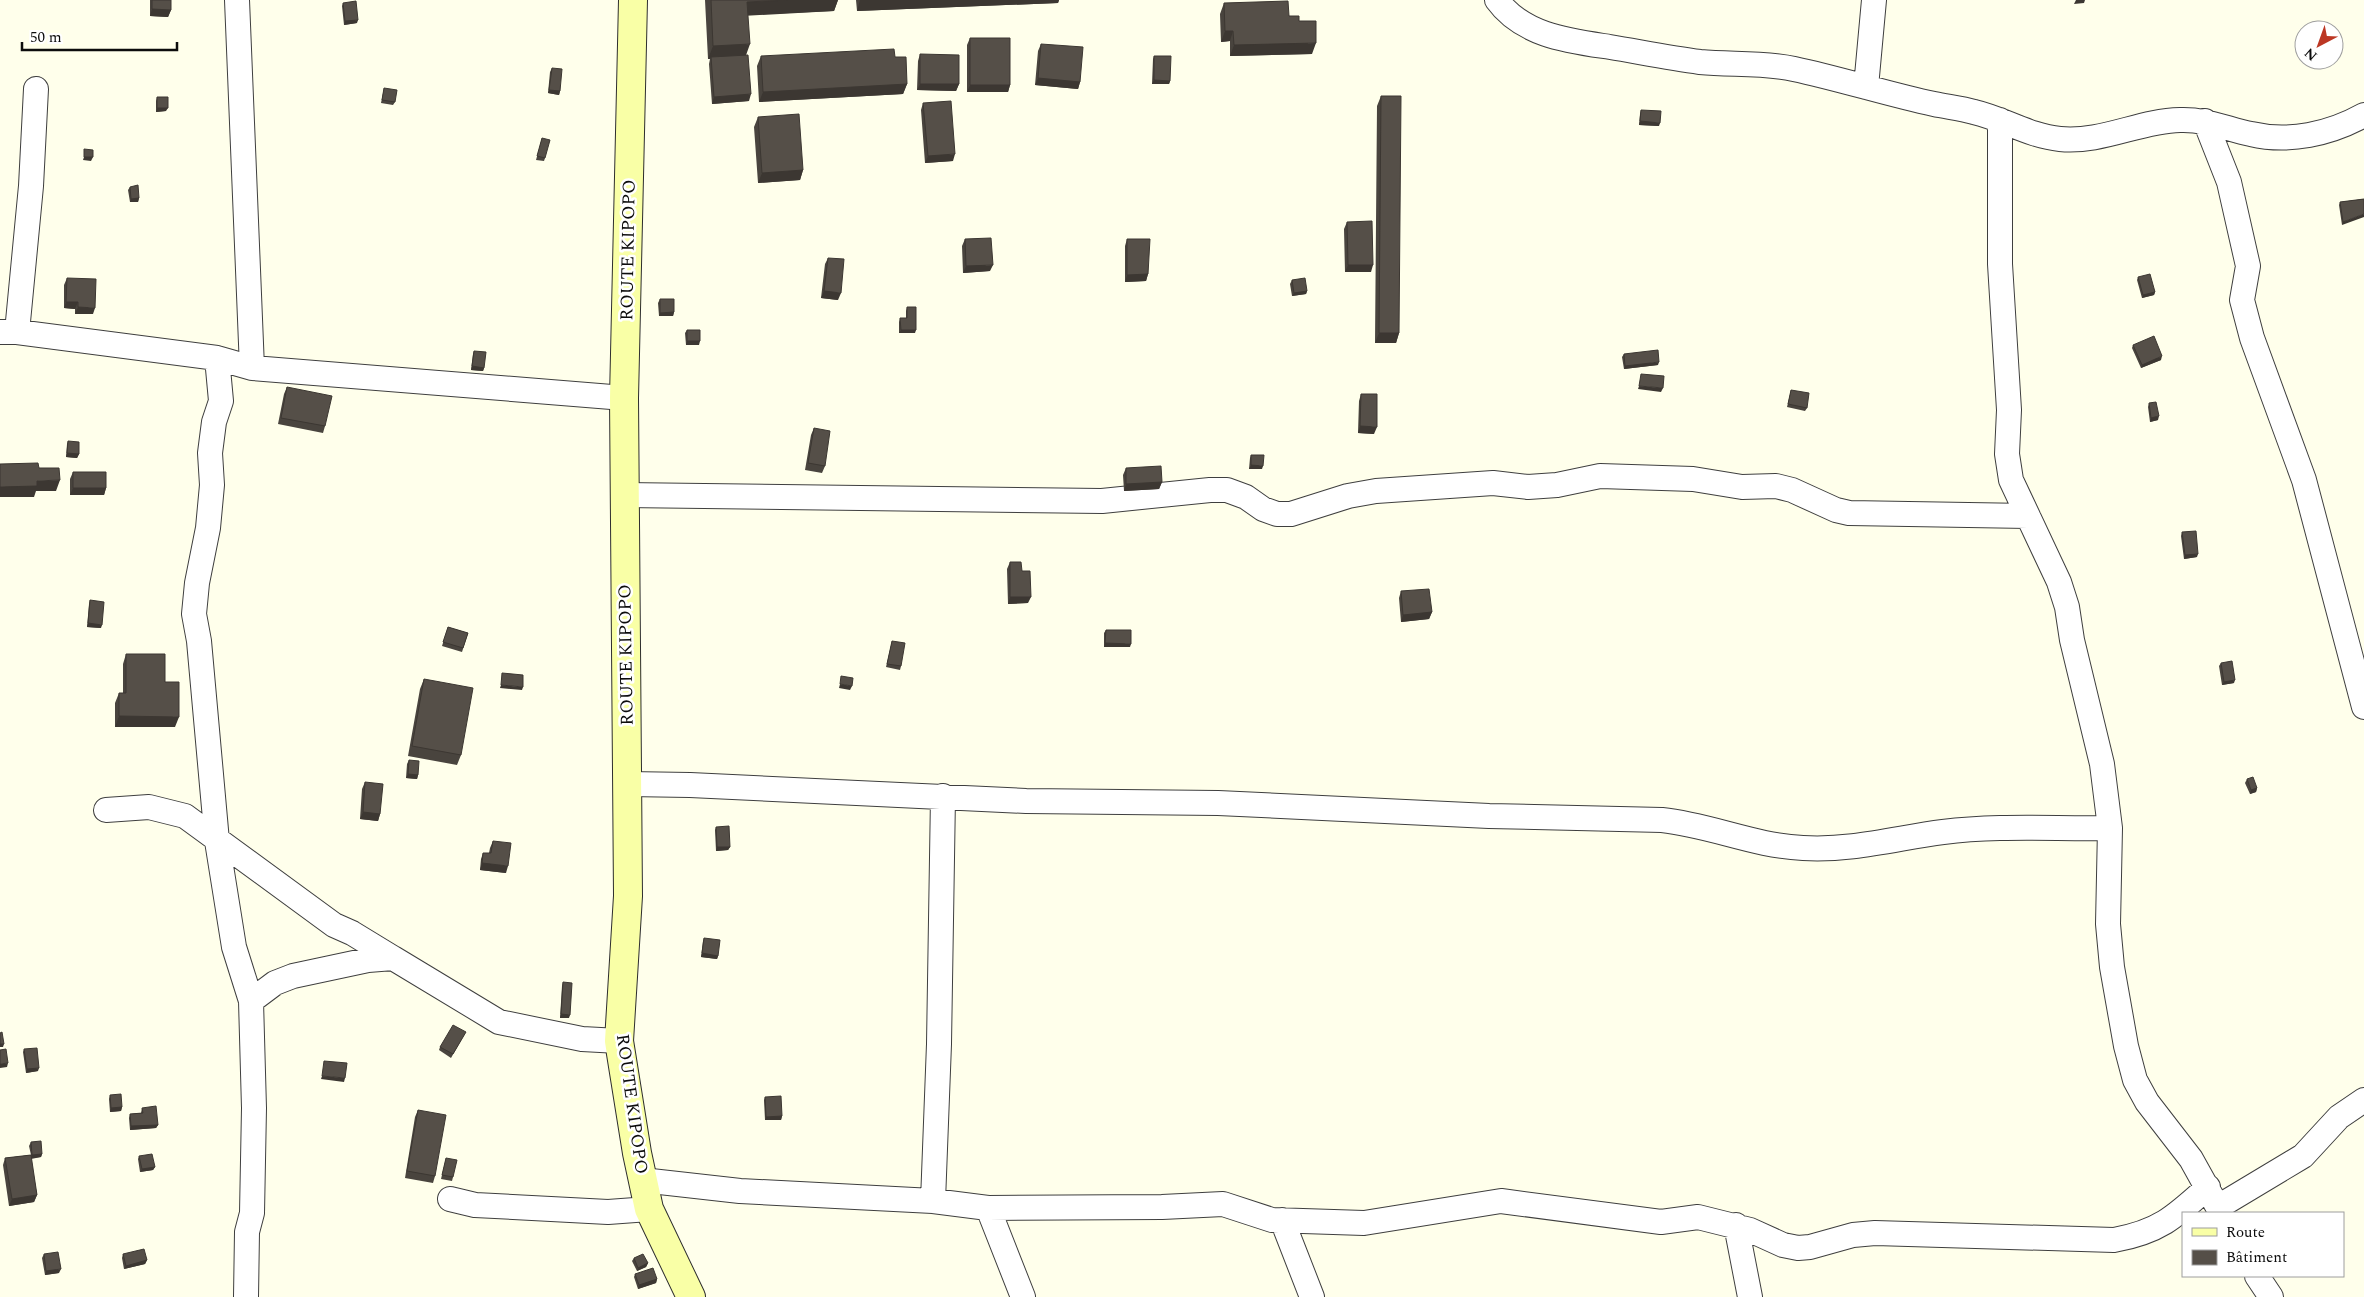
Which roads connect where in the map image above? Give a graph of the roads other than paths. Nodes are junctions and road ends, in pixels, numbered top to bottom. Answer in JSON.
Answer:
{"nodes":[{"id":1,"x":236,"y":0,"type":"edge"},
{"id":2,"x":633,"y":0,"type":"edge"},
{"id":3,"x":1497,"y":0,"type":"edge"},
{"id":4,"x":1874,"y":0,"type":"edge"},
{"id":5,"x":1866,"y":87,"type":"junction"},
{"id":6,"x":36,"y":89,"type":"dead end"},
{"id":7,"x":2364,"y":115,"type":"edge"},
{"id":8,"x":2000,"y":120,"type":"junction"},
{"id":9,"x":2205,"y":121,"type":"junction"},
{"id":10,"x":8,"y":332,"type":"edge"},
{"id":11,"x":217,"y":358,"type":"junction"},
{"id":12,"x":252,"y":368,"type":"junction"},
{"id":13,"x":624,"y":398,"type":"junction"},
{"id":14,"x":624,"y":495,"type":"junction"},
{"id":15,"x":2028,"y":516,"type":"junction"},
{"id":16,"x":2364,"y":707,"type":"edge"},
{"id":17,"x":628,"y":784,"type":"junction"},
{"id":18,"x":943,"y":796,"type":"junction"},
{"id":19,"x":106,"y":810,"type":"dead end"},
{"id":20,"x":2110,"y":828,"type":"junction"},
{"id":21,"x":217,"y":840,"type":"junction"},
{"id":22,"x":393,"y":958,"type":"junction"},
{"id":23,"x":251,"y":1001,"type":"junction"},
{"id":24,"x":619,"y":1041,"type":"junction"},
{"id":25,"x":2364,"y":1100,"type":"edge"},
{"id":26,"x":642,"y":1180,"type":"junction"},
{"id":27,"x":450,"y":1199,"type":"dead end"},
{"id":28,"x":934,"y":1201,"type":"junction"},
{"id":29,"x":2216,"y":1203,"type":"edge"},
{"id":30,"x":988,"y":1208,"type":"junction"},
{"id":31,"x":649,"y":1209,"type":"junction"},
{"id":32,"x":2188,"y":1212,"type":"edge"},
{"id":33,"x":2182,"y":1214,"type":"edge"},
{"id":34,"x":1282,"y":1220,"type":"junction"},
{"id":35,"x":1736,"y":1225,"type":"junction"},
{"id":36,"x":2258,"y":1277,"type":"edge"},
{"id":37,"x":246,"y":1297,"type":"edge"},
{"id":38,"x":691,"y":1297,"type":"edge"},
{"id":39,"x":1023,"y":1297,"type":"edge"},
{"id":40,"x":1312,"y":1297,"type":"edge"},
{"id":41,"x":1750,"y":1297,"type":"edge"},
{"id":42,"x":2271,"y":1297,"type":"edge"}],
"edges":[{"from":1,"to":12,"type":"street"},
{"from":2,"to":13,"type":"main road","name":"ROUTE KIPOPO"},
{"from":3,"to":5,"type":"street"},
{"from":4,"to":5,"type":"street"},
{"from":5,"to":8,"type":"street"},
{"from":6,"to":10,"type":"street"},
{"from":7,"to":9,"type":"street"},
{"from":8,"to":9,"type":"street"},
{"from":8,"to":15,"type":"street"},
{"from":9,"to":16,"type":"street"},
{"from":10,"to":11,"type":"street"},
{"from":11,"to":12,"type":"street"},
{"from":11,"to":21,"type":"street"},
{"from":12,"to":13,"type":"street"},
{"from":13,"to":14,"type":"main road","name":"ROUTE KIPOPO"},
{"from":14,"to":15,"type":"street"},
{"from":14,"to":17,"type":"main road","name":"ROUTE KIPOPO"},
{"from":15,"to":20,"type":"street"},
{"from":17,"to":18,"type":"street"},
{"from":17,"to":24,"type":"main road","name":"ROUTE KIPOPO"},
{"from":18,"to":20,"type":"street"},
{"from":18,"to":28,"type":"street"},
{"from":19,"to":21,"type":"street"},
{"from":20,"to":29,"type":"street"},
{"from":21,"to":22,"type":"street"},
{"from":21,"to":23,"type":"street"},
{"from":22,"to":23,"type":"street"},
{"from":22,"to":24,"type":"street"},
{"from":23,"to":37,"type":"street"},
{"from":24,"to":26,"type":"main road","name":"ROUTE KIPOPO"},
{"from":25,"to":29,"type":"street"},
{"from":26,"to":28,"type":"street"},
{"from":26,"to":31,"type":"main road","name":"ROUTE KIPOPO"},
{"from":27,"to":31,"type":"street"},
{"from":28,"to":30,"type":"street"},
{"from":29,"to":32,"type":"street"},
{"from":30,"to":34,"type":"street"},
{"from":30,"to":39,"type":"street"},
{"from":31,"to":38,"type":"main road","name":"ROUTE KIPOPO"},
{"from":33,"to":35,"type":"street"},
{"from":34,"to":35,"type":"street"},
{"from":34,"to":40,"type":"street"},
{"from":35,"to":41,"type":"street"},
{"from":36,"to":42,"type":"street"}]}
